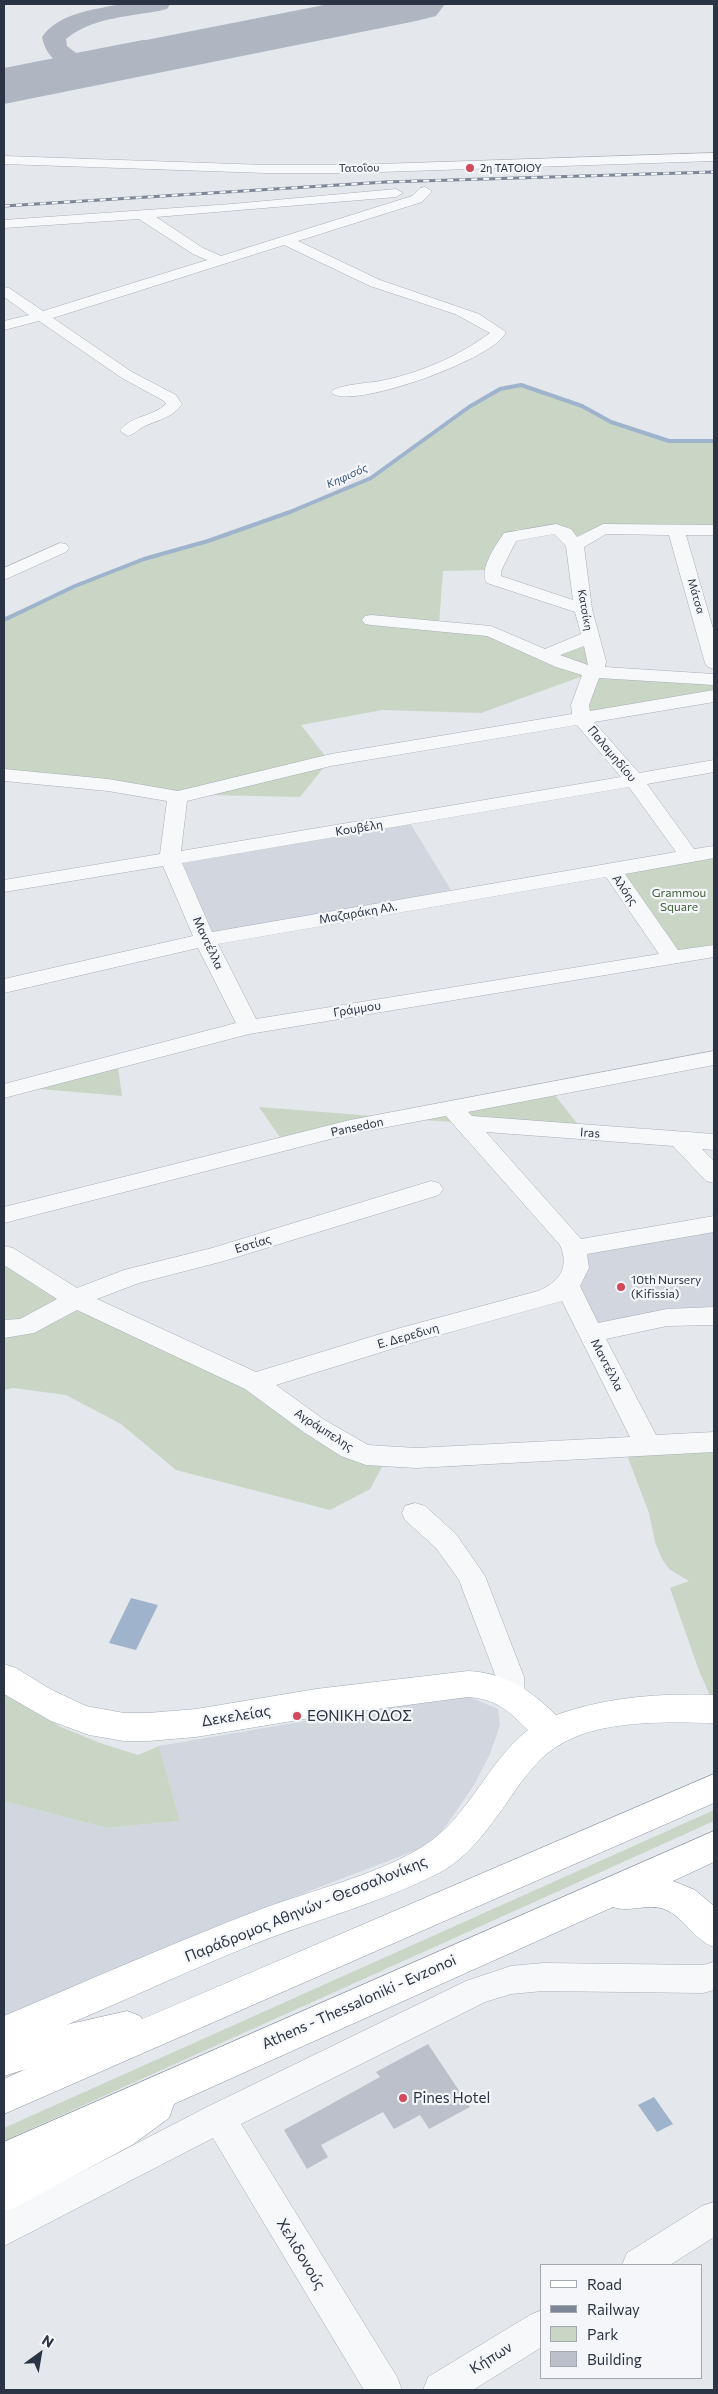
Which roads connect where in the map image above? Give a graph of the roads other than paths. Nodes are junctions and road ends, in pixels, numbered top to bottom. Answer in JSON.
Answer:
{"nodes":[{"id":1,"x":714,"y":157,"type":"edge"},
{"id":2,"x":4,"y":160,"type":"edge"},
{"id":3,"x":141,"y":214,"type":"junction"},
{"id":4,"x":4,"y":224,"type":"edge"},
{"id":5,"x":284,"y":240,"type":"junction"},
{"id":6,"x":218,"y":260,"type":"junction"},
{"id":7,"x":4,"y":291,"type":"edge"},
{"id":8,"x":40,"y":316,"type":"junction"},
{"id":9,"x":4,"y":326,"type":"edge"},
{"id":10,"x":339,"y":392,"type":"dead end"},
{"id":11,"x":128,"y":431,"type":"dead end"},
{"id":12,"x":676,"y":530,"type":"junction"},
{"id":13,"x":714,"y":530,"type":"edge"},
{"id":14,"x":575,"y":545,"type":"junction"},
{"id":15,"x":60,"y":548,"type":"dead end"},
{"id":16,"x":4,"y":575,"type":"edge"},
{"id":17,"x":583,"y":609,"type":"junction"},
{"id":18,"x":371,"y":620,"type":"dead end"},
{"id":19,"x":590,"y":638,"type":"junction"},
{"id":20,"x":545,"y":655,"type":"junction"},
{"id":21,"x":714,"y":663,"type":"edge"},
{"id":22,"x":592,"y":672,"type":"junction"},
{"id":23,"x":714,"y":679,"type":"edge"},
{"id":24,"x":714,"y":696,"type":"edge"},
{"id":25,"x":582,"y":719,"type":"junction"},
{"id":26,"x":714,"y":766,"type":"edge"},
{"id":27,"x":4,"y":775,"type":"edge"},
{"id":28,"x":634,"y":780,"type":"junction"},
{"id":29,"x":178,"y":797,"type":"junction"},
{"id":30,"x":714,"y":852,"type":"edge"},
{"id":31,"x":689,"y":856,"type":"junction"},
{"id":32,"x":170,"y":858,"type":"junction"},
{"id":33,"x":612,"y":870,"type":"junction"},
{"id":34,"x":4,"y":886,"type":"edge"},
{"id":35,"x":205,"y":940,"type":"junction"},
{"id":36,"x":714,"y":951,"type":"edge"},
{"id":37,"x":673,"y":959,"type":"junction"},
{"id":38,"x":4,"y":986,"type":"edge"},
{"id":39,"x":249,"y":1027,"type":"junction"},
{"id":40,"x":714,"y":1058,"type":"edge"},
{"id":41,"x":4,"y":1091,"type":"edge"},
{"id":42,"x":459,"y":1115,"type":"junction"},
{"id":43,"x":680,"y":1140,"type":"junction"},
{"id":44,"x":714,"y":1142,"type":"edge"},
{"id":45,"x":714,"y":1175,"type":"edge"},
{"id":46,"x":431,"y":1190,"type":"dead end"},
{"id":47,"x":4,"y":1215,"type":"edge"},
{"id":48,"x":714,"y":1224,"type":"edge"},
{"id":49,"x":574,"y":1248,"type":"junction"},
{"id":50,"x":4,"y":1254,"type":"edge"},
{"id":51,"x":564,"y":1286,"type":"junction"},
{"id":52,"x":77,"y":1300,"type":"junction"},
{"id":53,"x":714,"y":1316,"type":"edge"},
{"id":54,"x":4,"y":1329,"type":"edge"},
{"id":55,"x":591,"y":1334,"type":"junction"},
{"id":56,"x":254,"y":1382,"type":"junction"},
{"id":57,"x":714,"y":1442,"type":"edge"},
{"id":58,"x":648,"y":1446,"type":"junction"},
{"id":59,"x":415,"y":1513,"type":"dead end"},
{"id":60,"x":4,"y":1677,"type":"edge"},
{"id":61,"x":511,"y":1696,"type":"junction"},
{"id":62,"x":714,"y":1709,"type":"edge"},
{"id":63,"x":552,"y":1732,"type":"junction"},
{"id":64,"x":714,"y":1788,"type":"edge"},
{"id":65,"x":714,"y":1846,"type":"edge"},
{"id":66,"x":593,"y":1898,"type":"junction"},
{"id":67,"x":714,"y":1930,"type":"edge"},
{"id":68,"x":714,"y":1976,"type":"edge"},
{"id":69,"x":189,"y":2014,"type":"junction"},
{"id":70,"x":4,"y":2033,"type":"edge"},
{"id":71,"x":4,"y":2059,"type":"edge"},
{"id":72,"x":211,"y":2068,"type":"junction"},
{"id":73,"x":4,"y":2097,"type":"edge"},
{"id":74,"x":218,"y":2118,"type":"junction"},
{"id":75,"x":4,"y":2161,"type":"edge"},
{"id":76,"x":4,"y":2194,"type":"edge"},
{"id":77,"x":714,"y":2218,"type":"edge"},
{"id":78,"x":4,"y":2230,"type":"edge"},
{"id":79,"x":641,"y":2264,"type":"edge"},
{"id":80,"x":540,"y":2328,"type":"edge"},
{"id":81,"x":384,"y":2390,"type":"edge"},
{"id":82,"x":441,"y":2390,"type":"edge"}],
"edges":[{"from":1,"to":2,"type":"street","name":"Τατοΐου"},
{"from":3,"to":4,"type":"street"},
{"from":3,"to":5,"type":"street"},
{"from":3,"to":6,"type":"street"},
{"from":5,"to":6,"type":"street"},
{"from":5,"to":10,"type":"street"},
{"from":6,"to":8,"type":"street"},
{"from":7,"to":8,"type":"street"},
{"from":8,"to":9,"type":"street"},
{"from":8,"to":11,"type":"street"},
{"from":12,"to":13,"type":"street"},
{"from":12,"to":14,"type":"street"},
{"from":12,"to":21,"type":"street","name":"Μάτσα"},
{"from":14,"to":17,"type":"street","name":"Κατσίκη"},
{"from":14,"to":17,"type":"street"},
{"from":15,"to":16,"type":"street"},
{"from":17,"to":19,"type":"street","name":"Κατσίκη"},
{"from":18,"to":20,"type":"street"},
{"from":19,"to":20,"type":"street"},
{"from":19,"to":22,"type":"street","name":"Κατσίκη"},
{"from":20,"to":22,"type":"street"},
{"from":22,"to":23,"type":"street"},
{"from":22,"to":25,"type":"street","name":"Παλαμηδίου"},
{"from":24,"to":25,"type":"street"},
{"from":25,"to":28,"type":"street","name":"Παλαμηδίου"},
{"from":25,"to":29,"type":"street"},
{"from":26,"to":28,"type":"street","name":"Κουβέλη"},
{"from":27,"to":29,"type":"street"},
{"from":28,"to":31,"type":"street","name":"Παλαμηδίου"},
{"from":28,"to":32,"type":"street","name":"Κουβέλη"},
{"from":29,"to":32,"type":"street"},
{"from":30,"to":31,"type":"street","name":"Μαζαράκη Αλ."},
{"from":31,"to":33,"type":"street","name":"Μαζαράκη Αλ."},
{"from":32,"to":34,"type":"street","name":"Κουβέλη"},
{"from":32,"to":35,"type":"street","name":"Μαντέλλα"},
{"from":33,"to":35,"type":"street","name":"Μαζαράκη Αλ."},
{"from":33,"to":37,"type":"street","name":"Αλόης"},
{"from":35,"to":38,"type":"street","name":"Μαζαράκη Αλ."},
{"from":35,"to":39,"type":"street","name":"Μαντέλλα"},
{"from":36,"to":37,"type":"street","name":"Γράμμου"},
{"from":37,"to":39,"type":"street","name":"Γράμμου"},
{"from":39,"to":41,"type":"street","name":"Γράμμου"},
{"from":40,"to":42,"type":"street","name":"Pansedon"},
{"from":42,"to":43,"type":"street","name":"Iras"},
{"from":42,"to":47,"type":"street","name":"Pansedon"},
{"from":42,"to":49,"type":"street"},
{"from":43,"to":44,"type":"street","name":"Iras"},
{"from":43,"to":45,"type":"street"},
{"from":46,"to":52,"type":"street","name":"Εστίας"},
{"from":48,"to":49,"type":"street"},
{"from":49,"to":51,"type":"street"},
{"from":50,"to":52,"type":"street","name":"Αγράμπελης"},
{"from":51,"to":55,"type":"street","name":"Μαντέλλα"},
{"from":51,"to":56,"type":"street","name":"Ε. Δερεδινη"},
{"from":52,"to":54,"type":"street","name":"Εστίας"},
{"from":52,"to":56,"type":"street","name":"Αγράμπελης"},
{"from":53,"to":55,"type":"street"},
{"from":55,"to":58,"type":"street","name":"Μαντέλλα"},
{"from":56,"to":58,"type":"street","name":"Αγράμπελης"},
{"from":57,"to":58,"type":"street","name":"Αγράμπελης"},
{"from":59,"to":61,"type":"street"},
{"from":60,"to":61,"type":"main road","name":"Δεκελείας"},
{"from":61,"to":63,"type":"main road","name":"Δεκελείας"},
{"from":62,"to":63,"type":"main road","name":"Παράδρομος Αθηνών - Θεσσαλονίκης"},
{"from":63,"to":70,"type":"main road","name":"Παράδρομος Αθηνών - Θεσσαλονίκης"},
{"from":64,"to":69,"type":"main road"},
{"from":65,"to":66,"type":"main road","name":"Athens - Thessaloniki - Evzonoi"},
{"from":66,"to":67,"type":"main road"},
{"from":66,"to":72,"type":"main road","name":"Athens - Thessaloniki - Evzonoi"},
{"from":68,"to":74,"type":"street"},
{"from":69,"to":71,"type":"main road"},
{"from":69,"to":73,"type":"main road"},
{"from":72,"to":75,"type":"main road","name":"Athens - Thessaloniki - Evzonoi"},
{"from":72,"to":76,"type":"main road"},
{"from":74,"to":78,"type":"street"},
{"from":74,"to":81,"type":"street","name":"Χελιδονούς"},
{"from":77,"to":79,"type":"street"},
{"from":80,"to":82,"type":"street","name":"Κήπων"}]}
